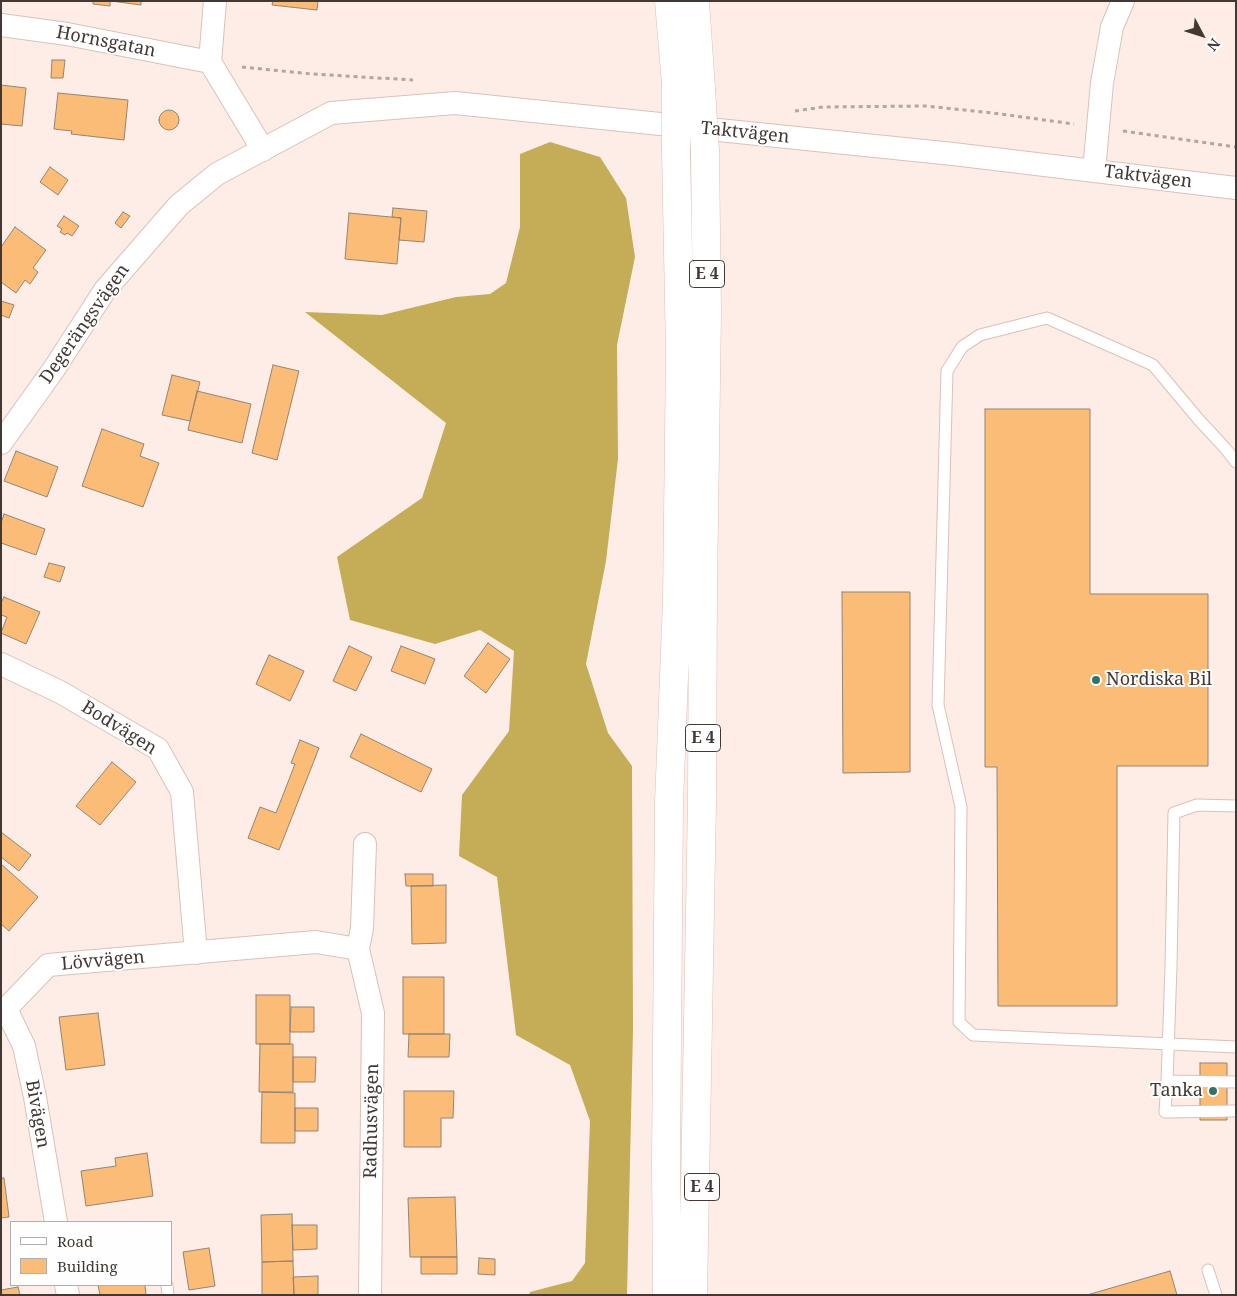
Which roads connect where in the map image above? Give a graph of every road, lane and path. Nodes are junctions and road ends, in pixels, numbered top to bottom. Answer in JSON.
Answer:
{"nodes":[{"id":1,"x":215,"y":1,"type":"edge"},
{"id":2,"x":669,"y":1,"type":"edge"},
{"id":3,"x":695,"y":1,"type":"edge"},
{"id":4,"x":1123,"y":1,"type":"edge"},
{"id":5,"x":1,"y":25,"type":"edge"},
{"id":6,"x":210,"y":62,"type":"junction"},
{"id":7,"x":688,"y":87,"type":"junction"},
{"id":8,"x":263,"y":150,"type":"junction"},
{"id":9,"x":1094,"y":171,"type":"junction"},
{"id":10,"x":1236,"y":188,"type":"edge"},
{"id":11,"x":1,"y":443,"type":"edge"},
{"id":12,"x":1236,"y":462,"type":"edge"},
{"id":13,"x":1,"y":664,"type":"edge"},
{"id":14,"x":1236,"y":806,"type":"edge"},
{"id":15,"x":365,"y":844,"type":"dead end"},
{"id":16,"x":358,"y":949,"type":"junction"},
{"id":17,"x":196,"y":953,"type":"junction"},
{"id":18,"x":3,"y":1012,"type":"edge"},
{"id":19,"x":1168,"y":1045,"type":"junction"},
{"id":20,"x":1236,"y":1047,"type":"edge"},
{"id":21,"x":697,"y":1079,"type":"junction"},
{"id":22,"x":1167,"y":1081,"type":"junction"},
{"id":23,"x":1236,"y":1082,"type":"edge"},
{"id":24,"x":1236,"y":1111,"type":"edge"},
{"id":25,"x":666,"y":1162,"type":"junction"},
{"id":26,"x":56,"y":1221,"type":"edge"},
{"id":27,"x":1208,"y":1270,"type":"dead end"},
{"id":28,"x":370,"y":1295,"type":"edge"},
{"id":29,"x":657,"y":1295,"type":"edge"},
{"id":30,"x":668,"y":1295,"type":"edge"},
{"id":31,"x":693,"y":1295,"type":"edge"},
{"id":32,"x":711,"y":1295,"type":"edge"},
{"id":33,"x":1216,"y":1295,"type":"edge"}],
"edges":[{"from":1,"to":6,"type":"street"},
{"from":2,"to":7,"type":"highway","number":"E 4"},
{"from":3,"to":7,"type":"highway","number":"E 4"},
{"from":4,"to":9,"type":"street"},
{"from":5,"to":6,"type":"street","name":"Hornsgatan"},
{"from":6,"to":8,"type":"street"},
{"from":7,"to":21,"type":"highway","number":"E 4","bridge":true},
{"from":7,"to":25,"type":"highway","number":"E 4","bridge":true},
{"from":8,"to":9,"type":"street","name":"Taktvägen"},
{"from":8,"to":11,"type":"street","name":"Degerängsvägen"},
{"from":9,"to":10,"type":"street","name":"Taktvägen"},
{"from":12,"to":19,"type":"lane"},
{"from":13,"to":17,"type":"street","name":"Bodvägen"},
{"from":14,"to":19,"type":"lane"},
{"from":15,"to":16,"type":"street","name":"Radhusvägen"},
{"from":16,"to":17,"type":"street"},
{"from":16,"to":28,"type":"street","name":"Radhusvägen"},
{"from":17,"to":18,"type":"street","name":"Lövvägen"},
{"from":18,"to":26,"type":"street","name":"Bivägen"},
{"from":19,"to":20,"type":"lane"},
{"from":19,"to":22,"type":"lane"},
{"from":21,"to":31,"type":"highway","number":"E 4"},
{"from":21,"to":32,"type":"highway","number":"E 4"},
{"from":22,"to":23,"type":"lane"},
{"from":22,"to":24,"type":"lane"},
{"from":25,"to":29,"type":"highway","number":"E 4"},
{"from":25,"to":30,"type":"highway","number":"E 4"},
{"from":27,"to":33,"type":"lane"}]}
